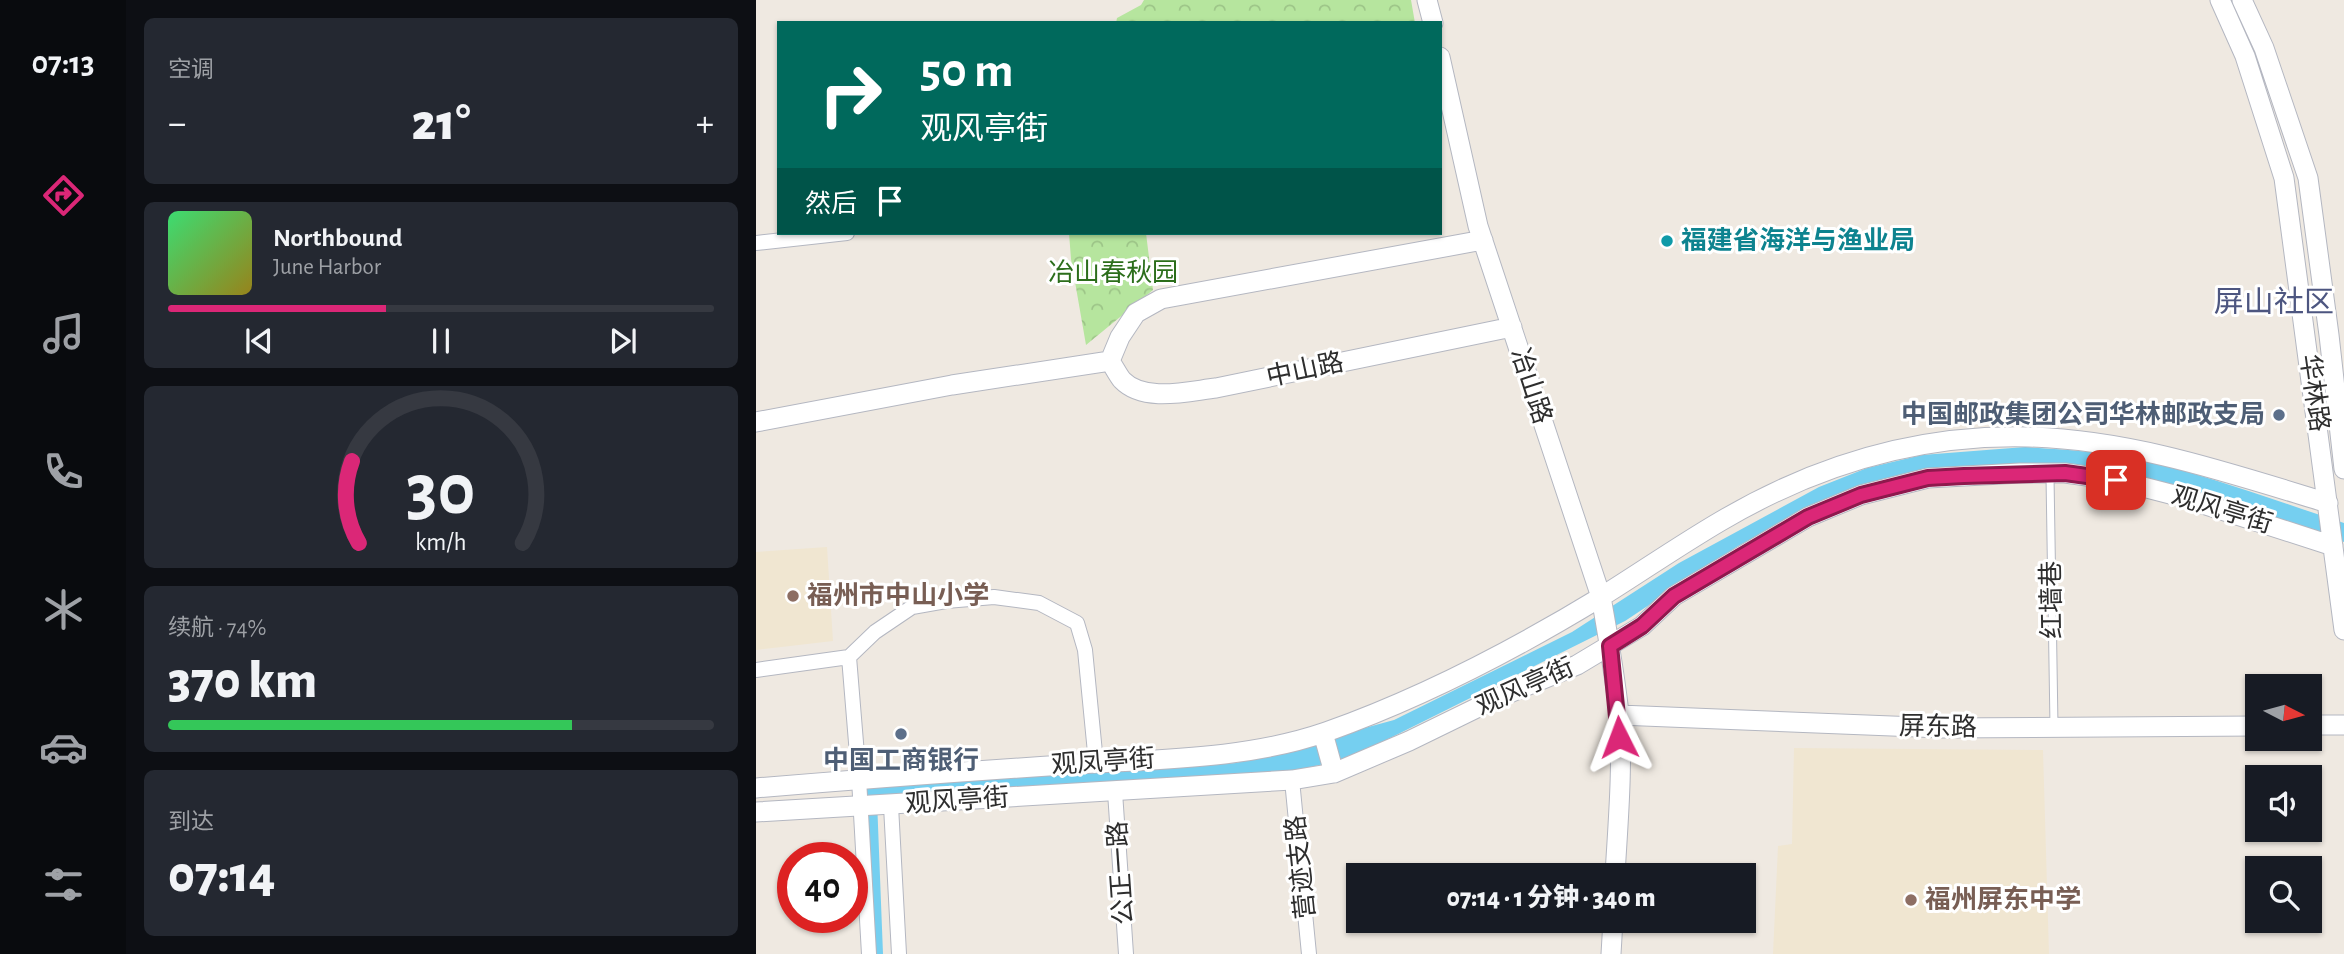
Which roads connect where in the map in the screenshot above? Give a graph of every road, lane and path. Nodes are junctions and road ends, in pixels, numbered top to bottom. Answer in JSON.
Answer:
{"nodes":[{"id":1,"x":1427,"y":0,"type":"edge"},
{"id":2,"x":2244,"y":4,"type":"edge"},
{"id":3,"x":2223,"y":7,"type":"edge"},
{"id":4,"x":1432,"y":21,"type":"edge"},
{"id":5,"x":1442,"y":66,"type":"edge"},
{"id":6,"x":2311,"y":203,"type":"junction"},
{"id":7,"x":2288,"y":205,"type":"junction"},
{"id":8,"x":829,"y":235,"type":"edge"},
{"id":9,"x":1483,"y":240,"type":"junction"},
{"id":10,"x":756,"y":243,"type":"edge"},
{"id":11,"x":1512,"y":327,"type":"junction"},
{"id":12,"x":1110,"y":361,"type":"junction"},
{"id":13,"x":756,"y":422,"type":"edge"},
{"id":14,"x":2344,"y":469,"type":"edge"},
{"id":15,"x":2050,"y":473,"type":"junction"},
{"id":16,"x":2328,"y":503,"type":"junction"},
{"id":17,"x":2333,"y":546,"type":"junction"},
{"id":18,"x":1601,"y":597,"type":"junction"},
{"id":19,"x":2344,"y":630,"type":"edge"},
{"id":20,"x":1610,"y":646,"type":"junction"},
{"id":21,"x":849,"y":657,"type":"junction"},
{"id":22,"x":756,"y":670,"type":"edge"},
{"id":23,"x":1619,"y":715,"type":"junction"},
{"id":24,"x":2322,"y":725,"type":"edge"},
{"id":25,"x":2344,"y":725,"type":"edge"},
{"id":26,"x":2245,"y":726,"type":"edge"},
{"id":27,"x":2054,"y":727,"type":"junction"},
{"id":28,"x":1323,"y":733,"type":"junction"},
{"id":29,"x":1096,"y":763,"type":"junction"},
{"id":30,"x":1334,"y":773,"type":"junction"},
{"id":31,"x":859,"y":779,"type":"junction"},
{"id":32,"x":1292,"y":780,"type":"junction"},
{"id":33,"x":756,"y":788,"type":"edge"},
{"id":34,"x":1115,"y":792,"type":"junction"},
{"id":35,"x":891,"y":806,"type":"junction"},
{"id":36,"x":861,"y":807,"type":"junction"},
{"id":37,"x":756,"y":812,"type":"edge"},
{"id":38,"x":1616,"y":863,"type":"edge"},
{"id":39,"x":1612,"y":933,"type":"edge"},
{"id":40,"x":869,"y":954,"type":"edge"},
{"id":41,"x":899,"y":954,"type":"edge"},
{"id":42,"x":1126,"y":954,"type":"edge"},
{"id":43,"x":1310,"y":954,"type":"edge"},
{"id":44,"x":1611,"y":954,"type":"edge"}],
"edges":[{"from":1,"to":4,"type":"street"},
{"from":2,"to":3,"type":"street"},
{"from":2,"to":6,"type":"street","name":"华林路"},
{"from":3,"to":7,"type":"street","name":"华林路"},
{"from":5,"to":9,"type":"street","name":"冶山路"},
{"from":6,"to":7,"type":"street"},
{"from":6,"to":14,"type":"street","name":"华林路"},
{"from":7,"to":16,"type":"street","name":"华林路"},
{"from":8,"to":10,"type":"street"},
{"from":9,"to":11,"type":"street","name":"冶山路"},
{"from":9,"to":12,"type":"street"},
{"from":11,"to":12,"type":"street","name":"中山路"},
{"from":11,"to":18,"type":"street","name":"冶山路"},
{"from":12,"to":13,"type":"street"},
{"from":15,"to":17,"type":"street","name":"观风亭街"},
{"from":15,"to":20,"type":"street","name":"观风亭街"},
{"from":15,"to":27,"type":"lane","name":"红墙巷"},
{"from":16,"to":17,"type":"street","name":"华林路"},
{"from":16,"to":18,"type":"street","name":"观风亭街"},
{"from":17,"to":19,"type":"street","name":"华林路"},
{"from":18,"to":20,"type":"street","name":"冶山路"},
{"from":18,"to":28,"type":"street","name":"观风亭街"},
{"from":20,"to":23,"type":"street","name":"冶山路"},
{"from":20,"to":30,"type":"street","name":"观风亭街"},
{"from":21,"to":22,"type":"street"},
{"from":21,"to":29,"type":"street"},
{"from":21,"to":31,"type":"street"},
{"from":23,"to":27,"type":"street","name":"屏东路"},
{"from":23,"to":38,"type":"street","name":"冶山路"},
{"from":24,"to":25,"type":"street"},
{"from":26,"to":27,"type":"street","name":"屏东路"},
{"from":28,"to":29,"type":"street","name":"观凤亭街"},
{"from":28,"to":30,"type":"street"},
{"from":29,"to":31,"type":"street","name":"观凤亭街"},
{"from":30,"to":32,"type":"street","name":"观风亭街"},
{"from":31,"to":33,"type":"street","name":"观凤亭街"},
{"from":31,"to":36,"type":"street"},
{"from":32,"to":34,"type":"street","name":"观风亭街"},
{"from":32,"to":43,"type":"street","name":"营迹支路"},
{"from":34,"to":35,"type":"street","name":"观风亭街"},
{"from":34,"to":42,"type":"street","name":"公正一路"},
{"from":35,"to":36,"type":"street","name":"观风亭街"},
{"from":35,"to":41,"type":"street"},
{"from":36,"to":37,"type":"street","name":"观风亭街"},
{"from":36,"to":40,"type":"street"},
{"from":39,"to":44,"type":"street"}]}
